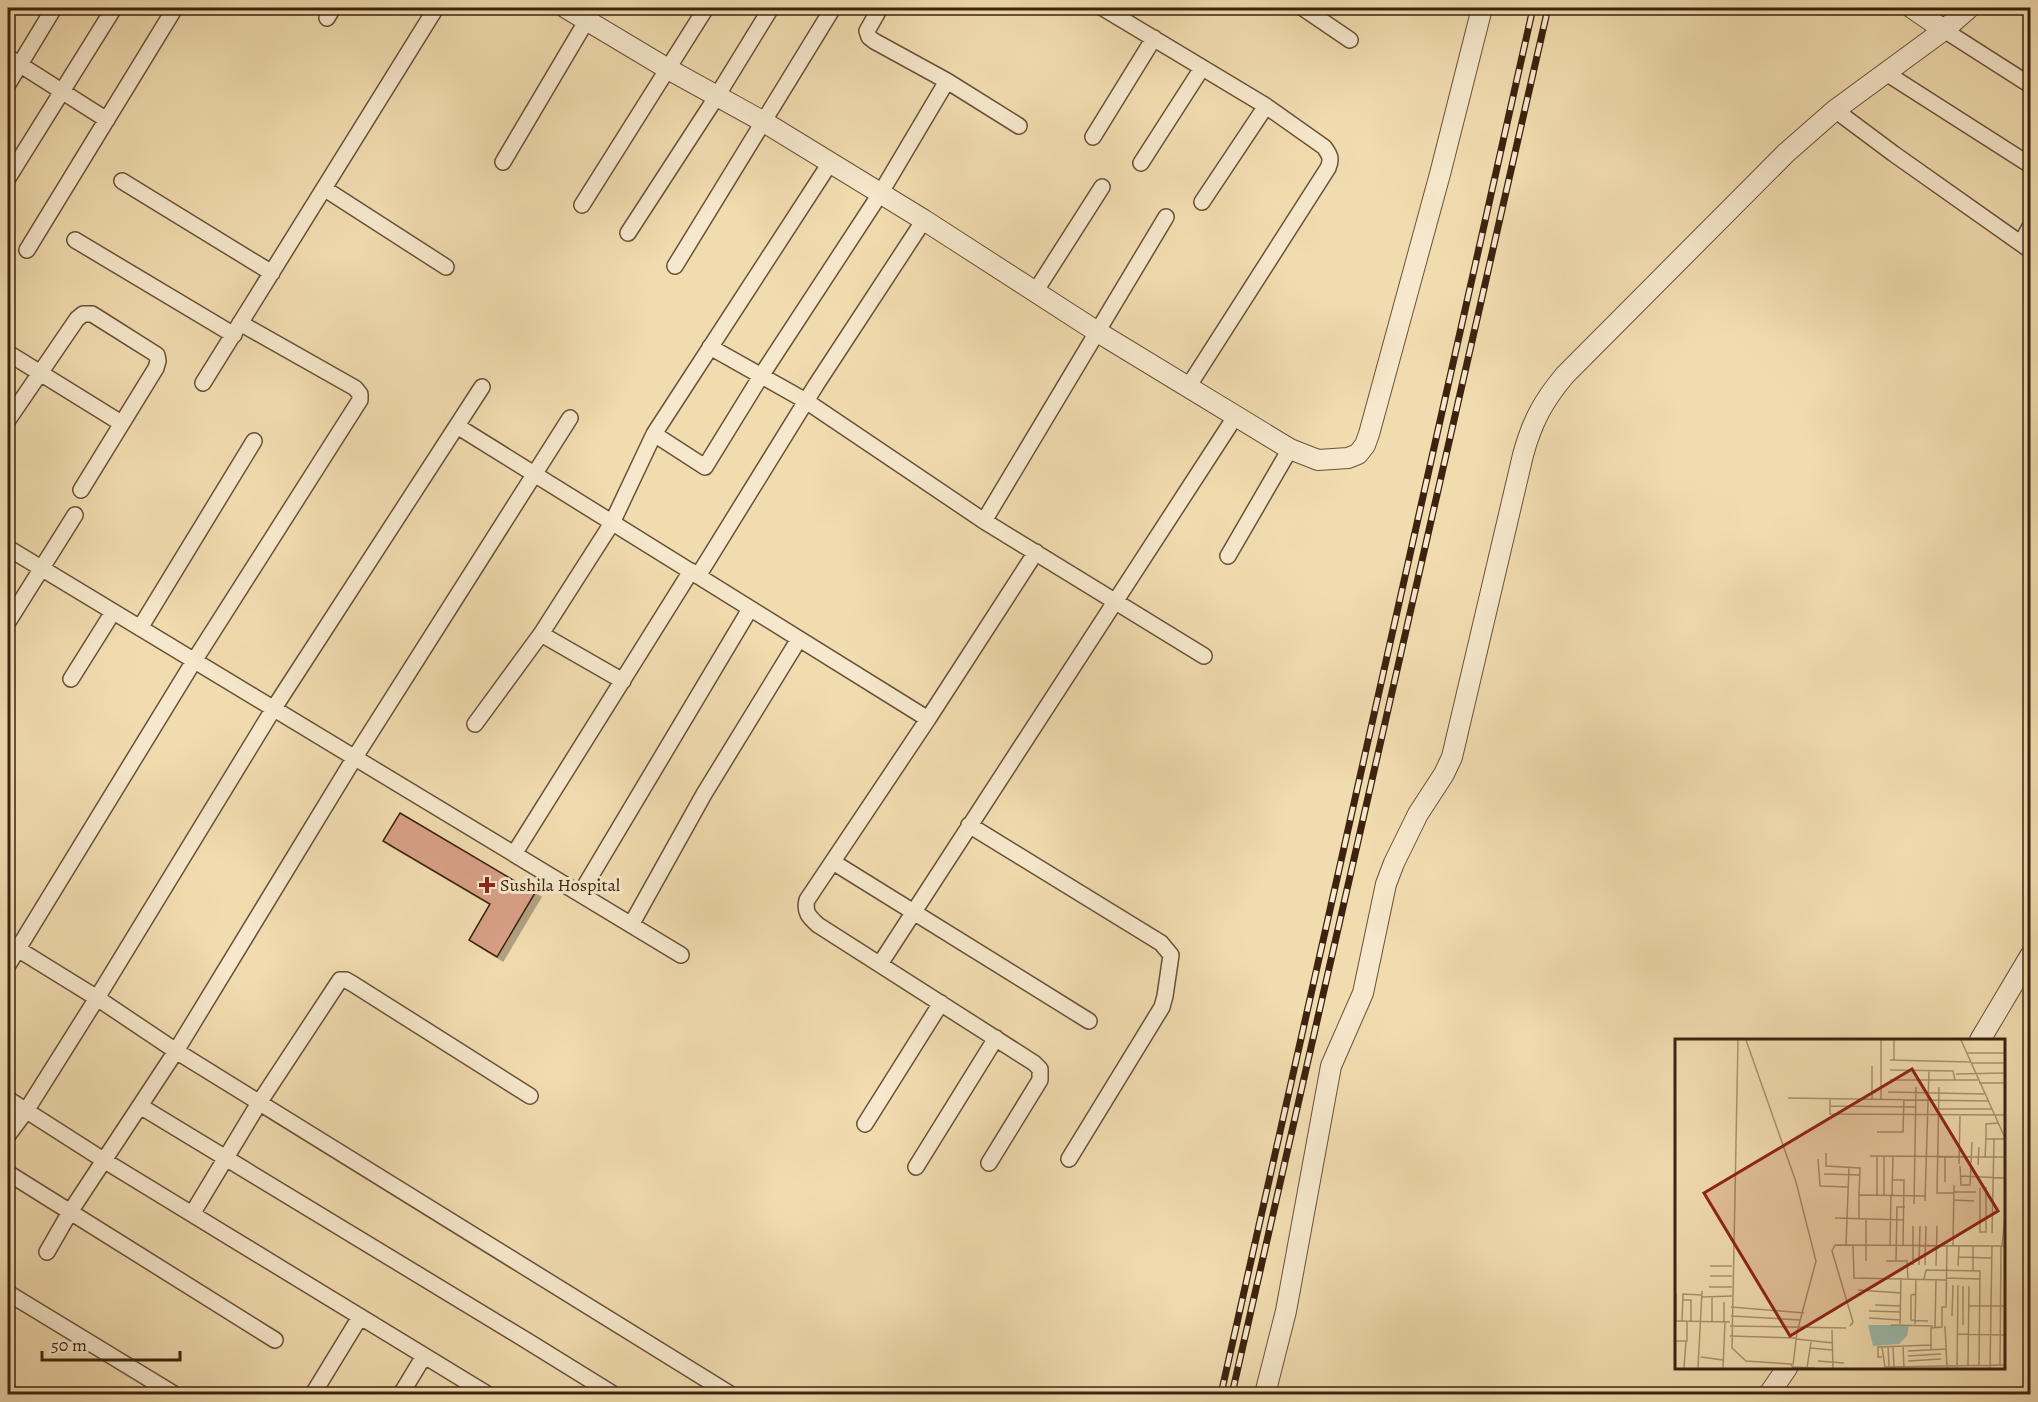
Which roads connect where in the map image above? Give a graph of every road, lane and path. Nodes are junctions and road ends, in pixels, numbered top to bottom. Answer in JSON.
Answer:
{"nodes":[{"id":1,"x":54,"y":8,"type":"edge"},
{"id":2,"x":114,"y":8,"type":"edge"},
{"id":3,"x":175,"y":8,"type":"edge"},
{"id":4,"x":436,"y":8,"type":"edge"},
{"id":5,"x":566,"y":8,"type":"edge"},
{"id":6,"x":706,"y":8,"type":"edge"},
{"id":7,"x":771,"y":8,"type":"edge"},
{"id":8,"x":833,"y":8,"type":"edge"},
{"id":9,"x":880,"y":8,"type":"edge"},
{"id":10,"x":1103,"y":8,"type":"edge"},
{"id":11,"x":1303,"y":8,"type":"edge"},
{"id":12,"x":1482,"y":8,"type":"edge"},
{"id":13,"x":1911,"y":8,"type":"edge"},
{"id":14,"x":1969,"y":8,"type":"edge"},
{"id":15,"x":590,"y":13,"type":"edge"},
{"id":16,"x":1944,"y":30,"type":"junction"},
{"id":17,"x":1154,"y":38,"type":"junction"},
{"id":18,"x":1350,"y":40,"type":"dead end"},
{"id":19,"x":14,"y":61,"type":"edge"},
{"id":20,"x":1202,"y":68,"type":"junction"},
{"id":21,"x":668,"y":69,"type":"junction"},
{"id":22,"x":1886,"y":73,"type":"junction"},
{"id":23,"x":947,"y":81,"type":"junction"},
{"id":24,"x":8,"y":84,"type":"edge"},
{"id":25,"x":2031,"y":85,"type":"edge"},
{"id":26,"x":62,"y":92,"type":"junction"},
{"id":27,"x":717,"y":96,"type":"junction"},
{"id":28,"x":1266,"y":106,"type":"junction"},
{"id":29,"x":1835,"y":110,"type":"junction"},
{"id":30,"x":106,"y":120,"type":"junction"},
{"id":31,"x":764,"y":122,"type":"junction"},
{"id":32,"x":1019,"y":126,"type":"dead end"},
{"id":33,"x":1093,"y":136,"type":"dead end"},
{"id":34,"x":503,"y":162,"type":"dead end"},
{"id":35,"x":830,"y":163,"type":"junction"},
{"id":36,"x":1141,"y":163,"type":"dead end"},
{"id":37,"x":2031,"y":165,"type":"edge"},
{"id":38,"x":8,"y":178,"type":"edge"},
{"id":39,"x":122,"y":181,"type":"dead end"},
{"id":40,"x":1102,"y":186,"type":"dead end"},
{"id":41,"x":325,"y":189,"type":"junction"},
{"id":42,"x":880,"y":194,"type":"junction"},
{"id":43,"x":1202,"y":201,"type":"dead end"},
{"id":44,"x":582,"y":205,"type":"dead end"},
{"id":45,"x":1166,"y":217,"type":"dead end"},
{"id":46,"x":924,"y":220,"type":"junction"},
{"id":47,"x":2031,"y":227,"type":"edge"},
{"id":48,"x":628,"y":233,"type":"dead end"},
{"id":49,"x":75,"y":240,"type":"dead end"},
{"id":50,"x":2026,"y":246,"type":"edge"},
{"id":51,"x":27,"y":250,"type":"dead end"},
{"id":52,"x":675,"y":266,"type":"dead end"},
{"id":53,"x":446,"y":267,"type":"dead end"},
{"id":54,"x":272,"y":273,"type":"junction"},
{"id":55,"x":1035,"y":292,"type":"junction"},
{"id":56,"x":237,"y":329,"type":"junction"},
{"id":57,"x":1096,"y":331,"type":"junction"},
{"id":58,"x":710,"y":347,"type":"junction"},
{"id":59,"x":8,"y":353,"type":"edge"},
{"id":60,"x":38,"y":373,"type":"junction"},
{"id":61,"x":761,"y":376,"type":"junction"},
{"id":62,"x":203,"y":383,"type":"dead end"},
{"id":63,"x":482,"y":387,"type":"dead end"},
{"id":64,"x":1188,"y":387,"type":"junction"},
{"id":65,"x":806,"y":401,"type":"junction"},
{"id":66,"x":1235,"y":417,"type":"junction"},
{"id":67,"x":570,"y":418,"type":"dead end"},
{"id":68,"x":8,"y":420,"type":"edge"},
{"id":69,"x":121,"y":423,"type":"junction"},
{"id":70,"x":457,"y":426,"type":"junction"},
{"id":71,"x":654,"y":434,"type":"junction"},
{"id":72,"x":254,"y":441,"type":"dead end"},
{"id":73,"x":1290,"y":449,"type":"junction"},
{"id":74,"x":534,"y":475,"type":"junction"},
{"id":75,"x":81,"y":490,"type":"dead end"},
{"id":76,"x":75,"y":515,"type":"dead end"},
{"id":77,"x":984,"y":521,"type":"junction"},
{"id":78,"x":612,"y":523,"type":"junction"},
{"id":79,"x":8,"y":548,"type":"edge"},
{"id":80,"x":1036,"y":552,"type":"junction"},
{"id":81,"x":1228,"y":556,"type":"dead end"},
{"id":82,"x":41,"y":568,"type":"junction"},
{"id":83,"x":694,"y":574,"type":"junction"},
{"id":84,"x":1116,"y":600,"type":"junction"},
{"id":85,"x":750,"y":609,"type":"junction"},
{"id":86,"x":113,"y":612,"type":"junction"},
{"id":87,"x":8,"y":622,"type":"edge"},
{"id":88,"x":140,"y":628,"type":"junction"},
{"id":89,"x":541,"y":634,"type":"junction"},
{"id":90,"x":799,"y":639,"type":"junction"},
{"id":91,"x":1204,"y":656,"type":"dead end"},
{"id":92,"x":194,"y":661,"type":"junction"},
{"id":93,"x":71,"y":679,"type":"dead end"},
{"id":94,"x":623,"y":681,"type":"junction"},
{"id":95,"x":274,"y":708,"type":"junction"},
{"id":96,"x":928,"y":719,"type":"junction"},
{"id":97,"x":475,"y":724,"type":"dead end"},
{"id":98,"x":355,"y":757,"type":"junction"},
{"id":99,"x":969,"y":825,"type":"junction"},
{"id":100,"x":514,"y":854,"type":"junction"},
{"id":101,"x":833,"y":862,"type":"junction"},
{"id":102,"x":580,"y":894,"type":"junction"},
{"id":103,"x":913,"y":911,"type":"junction"},
{"id":104,"x":631,"y":925,"type":"junction"},
{"id":105,"x":13,"y":946,"type":"edge"},
{"id":106,"x":681,"y":955,"type":"dead end"},
{"id":107,"x":2031,"y":956,"type":"edge"},
{"id":108,"x":880,"y":964,"type":"junction"},
{"id":109,"x":8,"y":965,"type":"edge"},
{"id":110,"x":98,"y":998,"type":"junction"},
{"id":111,"x":941,"y":1003,"type":"junction"},
{"id":112,"x":1089,"y":1021,"type":"dead end"},
{"id":113,"x":996,"y":1038,"type":"junction"},
{"id":114,"x":1981,"y":1039,"type":"edge"},
{"id":115,"x":176,"y":1051,"type":"junction"},
{"id":116,"x":530,"y":1096,"type":"dead end"},
{"id":117,"x":8,"y":1099,"type":"edge"},
{"id":118,"x":259,"y":1103,"type":"junction"},
{"id":119,"x":140,"y":1107,"type":"junction"},
{"id":120,"x":26,"y":1111,"type":"junction"},
{"id":121,"x":865,"y":1124,"type":"dead end"},
{"id":122,"x":8,"y":1135,"type":"edge"},
{"id":123,"x":226,"y":1158,"type":"junction"},
{"id":124,"x":1069,"y":1159,"type":"dead end"},
{"id":125,"x":105,"y":1161,"type":"junction"},
{"id":126,"x":989,"y":1163,"type":"dead end"},
{"id":127,"x":916,"y":1167,"type":"dead end"},
{"id":128,"x":8,"y":1173,"type":"edge"},
{"id":129,"x":70,"y":1212,"type":"junction"},
{"id":130,"x":192,"y":1214,"type":"junction"},
{"id":131,"x":46,"y":1252,"type":"dead end"},
{"id":132,"x":8,"y":1293,"type":"edge"},
{"id":133,"x":360,"y":1317,"type":"junction"},
{"id":134,"x":275,"y":1340,"type":"dead end"},
{"id":135,"x":424,"y":1356,"type":"junction"},
{"id":136,"x":1786,"y":1369,"type":"edge"},
{"id":137,"x":8,"y":1392,"type":"edge"},
{"id":138,"x":173,"y":1394,"type":"edge"},
{"id":139,"x":12,"y":1395,"type":"edge"},
{"id":140,"x":313,"y":1395,"type":"edge"},
{"id":141,"x":401,"y":1395,"type":"edge"},
{"id":142,"x":487,"y":1395,"type":"edge"},
{"id":143,"x":613,"y":1395,"type":"edge"},
{"id":144,"x":730,"y":1395,"type":"edge"},
{"id":145,"x":1265,"y":1395,"type":"edge"},
{"id":146,"x":1769,"y":1395,"type":"edge"}],
"edges":[{"from":1,"to":19,"type":"street"},
{"from":2,"to":26,"type":"street"},
{"from":3,"to":30,"type":"street"},
{"from":4,"to":41,"type":"street"},
{"from":5,"to":15,"type":"street"},
{"from":6,"to":21,"type":"street"},
{"from":7,"to":27,"type":"street"},
{"from":8,"to":31,"type":"street"},
{"from":9,"to":23,"type":"street"},
{"from":10,"to":17,"type":"street"},
{"from":11,"to":18,"type":"street"},
{"from":12,"to":73,"type":"street"},
{"from":13,"to":16,"type":"street"},
{"from":14,"to":16,"type":"street"},
{"from":15,"to":21,"type":"street"},
{"from":15,"to":34,"type":"street"},
{"from":16,"to":22,"type":"street"},
{"from":16,"to":25,"type":"street"},
{"from":17,"to":20,"type":"street"},
{"from":17,"to":33,"type":"street"},
{"from":19,"to":24,"type":"street"},
{"from":19,"to":26,"type":"street"},
{"from":20,"to":28,"type":"street"},
{"from":20,"to":36,"type":"street"},
{"from":21,"to":27,"type":"street"},
{"from":21,"to":44,"type":"street"},
{"from":22,"to":29,"type":"street"},
{"from":22,"to":37,"type":"street"},
{"from":23,"to":32,"type":"street"},
{"from":23,"to":42,"type":"street"},
{"from":26,"to":30,"type":"street"},
{"from":26,"to":38,"type":"street"},
{"from":27,"to":31,"type":"street"},
{"from":27,"to":48,"type":"street"},
{"from":28,"to":43,"type":"street"},
{"from":28,"to":64,"type":"street"},
{"from":29,"to":50,"type":"street"},
{"from":29,"to":145,"type":"street"},
{"from":30,"to":51,"type":"street"},
{"from":31,"to":35,"type":"street"},
{"from":31,"to":52,"type":"street"},
{"from":35,"to":42,"type":"street"},
{"from":35,"to":58,"type":"street"},
{"from":39,"to":54,"type":"street"},
{"from":40,"to":55,"type":"street"},
{"from":41,"to":53,"type":"street"},
{"from":41,"to":54,"type":"street"},
{"from":42,"to":46,"type":"street"},
{"from":42,"to":61,"type":"street"},
{"from":45,"to":57,"type":"street"},
{"from":46,"to":55,"type":"street"},
{"from":46,"to":65,"type":"street"},
{"from":47,"to":50,"type":"street"},
{"from":49,"to":56,"type":"street"},
{"from":54,"to":56,"type":"street"},
{"from":55,"to":57,"type":"street"},
{"from":56,"to":62,"type":"street"},
{"from":56,"to":92,"type":"street"},
{"from":57,"to":64,"type":"street"},
{"from":57,"to":77,"type":"street"},
{"from":58,"to":61,"type":"street"},
{"from":58,"to":71,"type":"street"},
{"from":59,"to":60,"type":"street"},
{"from":60,"to":68,"type":"street"},
{"from":60,"to":69,"type":"street"},
{"from":60,"to":69,"type":"street"},
{"from":61,"to":65,"type":"street"},
{"from":61,"to":71,"type":"street"},
{"from":63,"to":70,"type":"street"},
{"from":64,"to":66,"type":"street"},
{"from":65,"to":77,"type":"street"},
{"from":65,"to":83,"type":"street"},
{"from":66,"to":73,"type":"street"},
{"from":66,"to":84,"type":"street"},
{"from":67,"to":74,"type":"street"},
{"from":69,"to":75,"type":"street"},
{"from":70,"to":74,"type":"street"},
{"from":70,"to":95,"type":"street"},
{"from":71,"to":78,"type":"street"},
{"from":72,"to":88,"type":"street"},
{"from":73,"to":81,"type":"street"},
{"from":74,"to":78,"type":"street"},
{"from":74,"to":98,"type":"street"},
{"from":76,"to":82,"type":"street"},
{"from":77,"to":80,"type":"street"},
{"from":78,"to":83,"type":"street"},
{"from":78,"to":89,"type":"street"},
{"from":79,"to":82,"type":"street"},
{"from":80,"to":84,"type":"street"},
{"from":80,"to":96,"type":"street"},
{"from":82,"to":86,"type":"street"},
{"from":82,"to":87,"type":"street"},
{"from":83,"to":85,"type":"street"},
{"from":83,"to":94,"type":"street"},
{"from":84,"to":91,"type":"street"},
{"from":84,"to":99,"type":"street"},
{"from":85,"to":90,"type":"street"},
{"from":85,"to":102,"type":"street"},
{"from":86,"to":88,"type":"street"},
{"from":86,"to":93,"type":"street"},
{"from":88,"to":92,"type":"street"},
{"from":89,"to":94,"type":"street"},
{"from":89,"to":97,"type":"street"},
{"from":90,"to":96,"type":"street"},
{"from":90,"to":104,"type":"street"},
{"from":92,"to":95,"type":"street"},
{"from":92,"to":105,"type":"street"},
{"from":94,"to":100,"type":"street"},
{"from":95,"to":98,"type":"street"},
{"from":95,"to":110,"type":"street"},
{"from":96,"to":101,"type":"street"},
{"from":98,"to":100,"type":"street"},
{"from":98,"to":115,"type":"street"},
{"from":99,"to":103,"type":"street"},
{"from":99,"to":124,"type":"street"},
{"from":100,"to":102,"type":"street"},
{"from":101,"to":103,"type":"street"},
{"from":101,"to":108,"type":"street"},
{"from":102,"to":104,"type":"street"},
{"from":103,"to":108,"type":"street"},
{"from":103,"to":112,"type":"street"},
{"from":104,"to":106,"type":"street"},
{"from":105,"to":109,"type":"street"},
{"from":105,"to":110,"type":"street"},
{"from":107,"to":114,"type":"street"},
{"from":108,"to":111,"type":"street"},
{"from":110,"to":115,"type":"street"},
{"from":110,"to":120,"type":"street"},
{"from":111,"to":113,"type":"street"},
{"from":111,"to":121,"type":"street"},
{"from":113,"to":126,"type":"street"},
{"from":113,"to":127,"type":"street"},
{"from":115,"to":118,"type":"street"},
{"from":115,"to":119,"type":"street"},
{"from":116,"to":118,"type":"street"},
{"from":117,"to":120,"type":"street"},
{"from":118,"to":123,"type":"street"},
{"from":118,"to":144,"type":"street"},
{"from":119,"to":123,"type":"street"},
{"from":119,"to":125,"type":"street"},
{"from":120,"to":122,"type":"street"},
{"from":120,"to":125,"type":"street"},
{"from":123,"to":130,"type":"street"},
{"from":123,"to":143,"type":"street"},
{"from":125,"to":129,"type":"street"},
{"from":125,"to":130,"type":"street"},
{"from":128,"to":129,"type":"street"},
{"from":129,"to":131,"type":"street"},
{"from":129,"to":134,"type":"street"},
{"from":130,"to":133,"type":"street"},
{"from":132,"to":138,"type":"street"},
{"from":133,"to":135,"type":"street"},
{"from":133,"to":140,"type":"street"},
{"from":135,"to":141,"type":"street"},
{"from":135,"to":142,"type":"street"},
{"from":136,"to":146,"type":"street"},
{"from":137,"to":139,"type":"street"}]}
